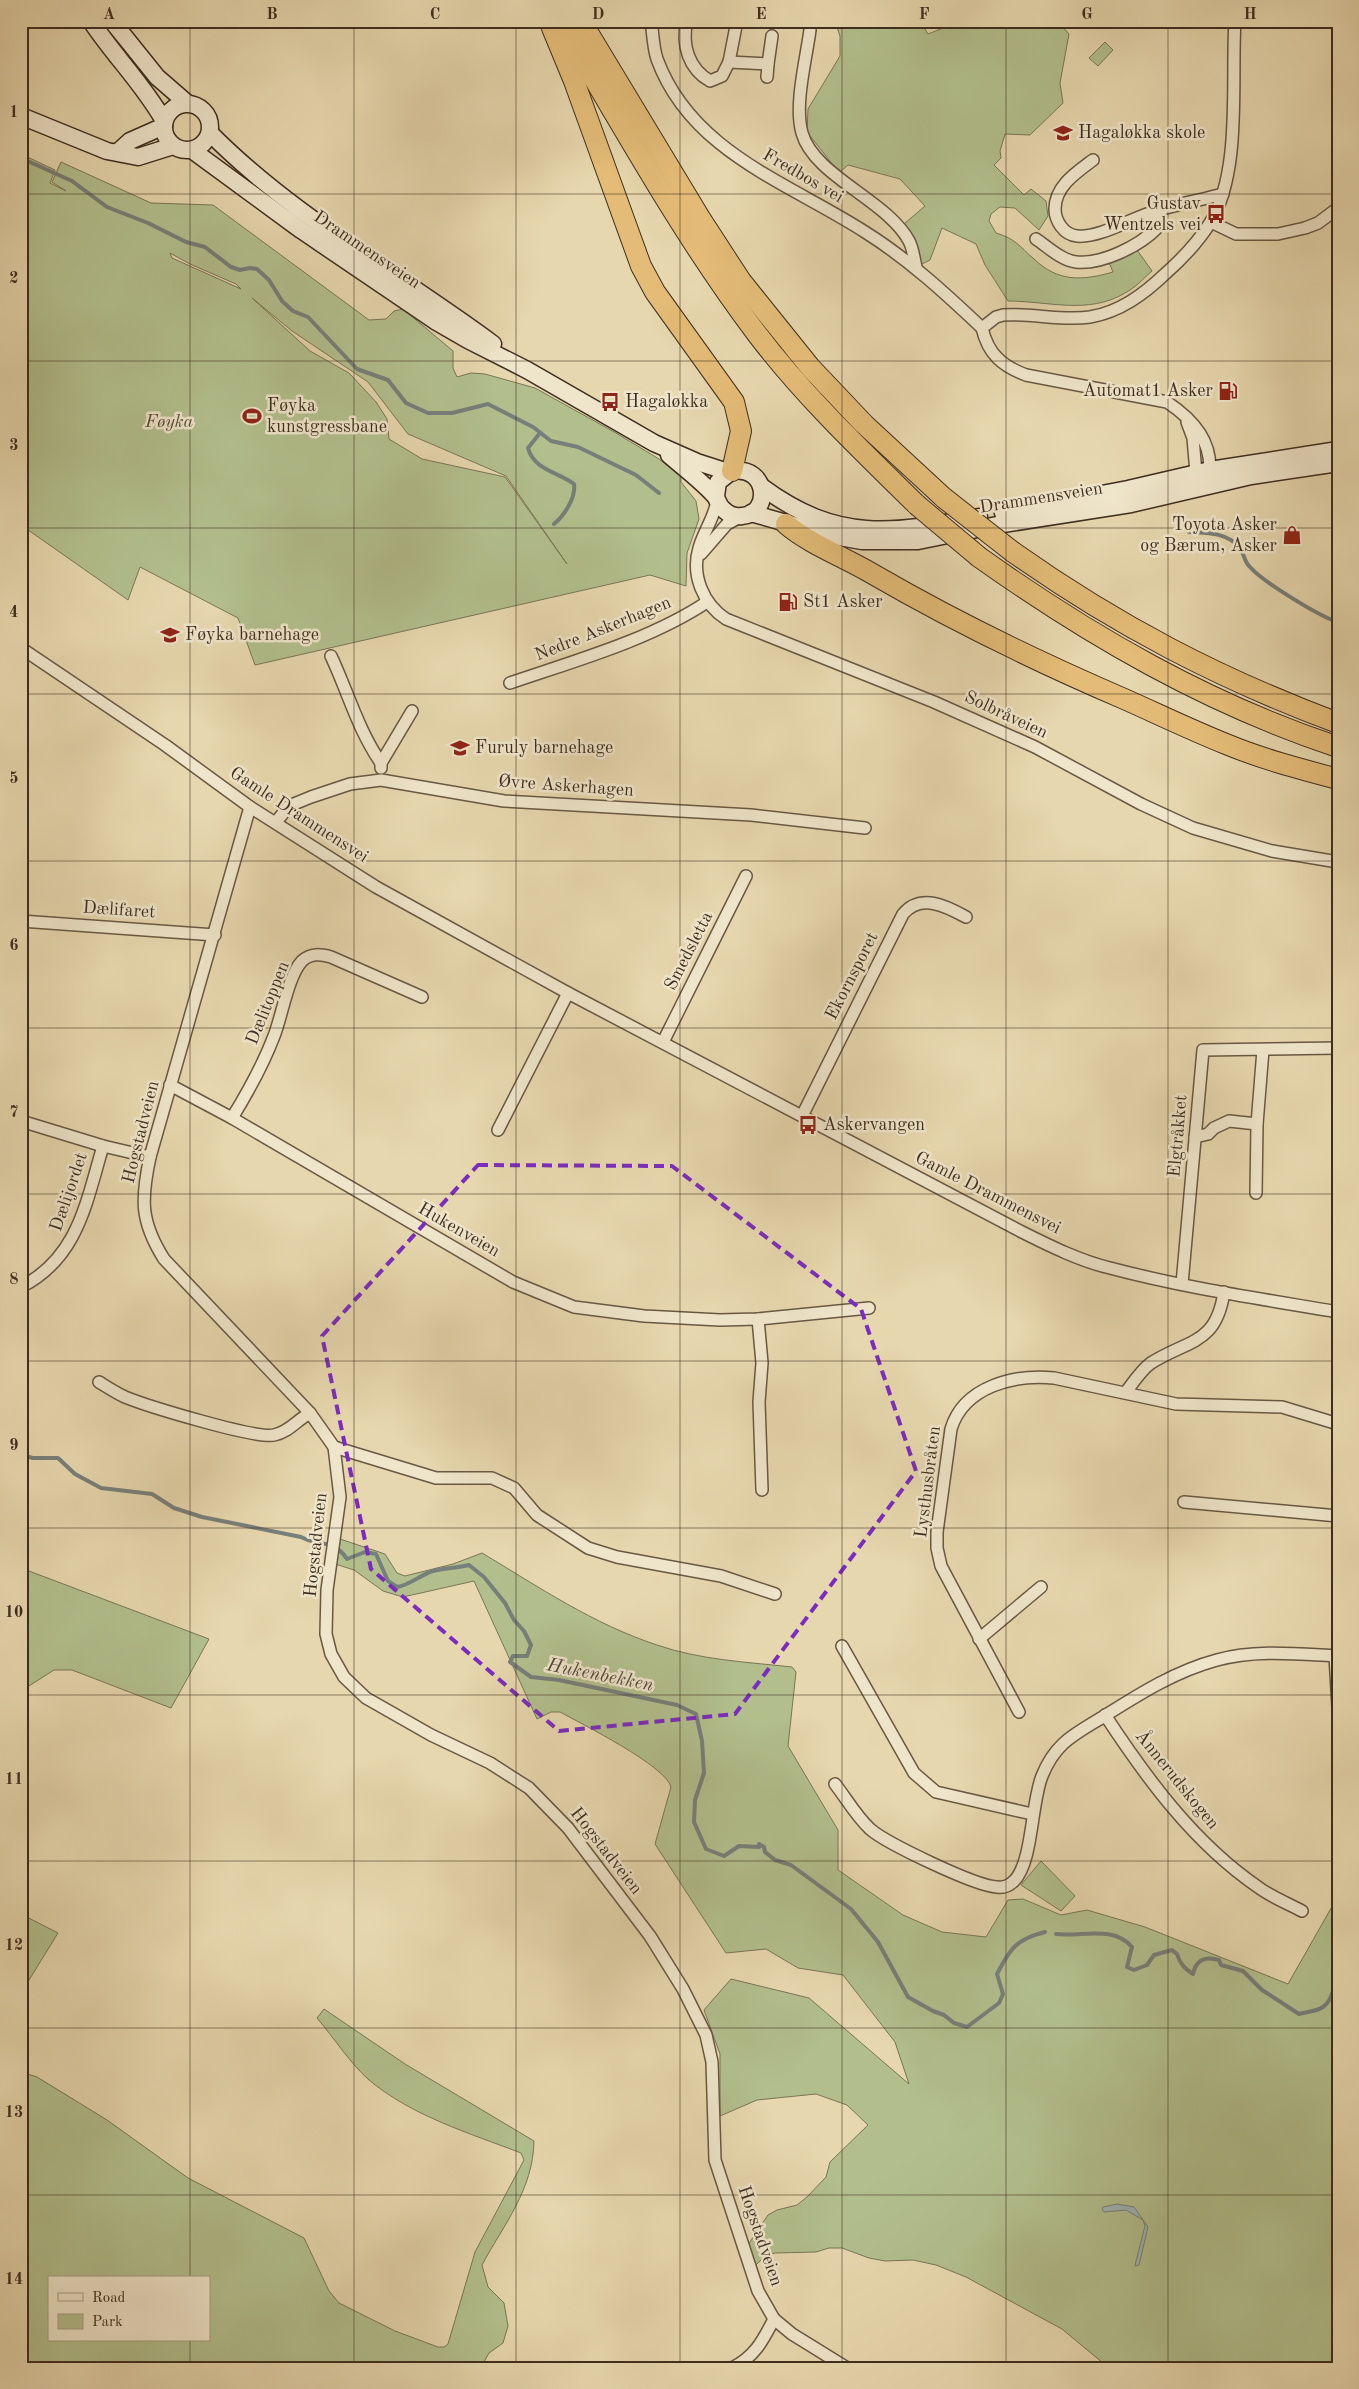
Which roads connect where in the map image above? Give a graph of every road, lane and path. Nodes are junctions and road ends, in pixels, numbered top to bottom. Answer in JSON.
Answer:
{"nodes":[{"id":1,"x":91,"y":21,"type":"edge"},
{"id":2,"x":112,"y":21,"type":"edge"},
{"id":3,"x":549,"y":21,"type":"edge"},
{"id":4,"x":560,"y":21,"type":"edge"},
{"id":5,"x":581,"y":21,"type":"edge"},
{"id":6,"x":650,"y":21,"type":"edge"},
{"id":7,"x":687,"y":21,"type":"edge"},
{"id":8,"x":737,"y":21,"type":"edge"},
{"id":9,"x":1235,"y":21,"type":"edge"},
{"id":10,"x":810,"y":30,"type":"dead end"},
{"id":11,"x":772,"y":36,"type":"dead end"},
{"id":12,"x":729,"y":62,"type":"junction"},
{"id":13,"x":768,"y":64,"type":"junction"},
{"id":14,"x":767,"y":77,"type":"dead end"},
{"id":15,"x":186,"y":103,"type":"junction"},
{"id":16,"x":21,"y":116,"type":"edge"},
{"id":17,"x":164,"y":123,"type":"junction"},
{"id":18,"x":210,"y":134,"type":"junction"},
{"id":19,"x":173,"y":146,"type":"junction"},
{"id":20,"x":192,"y":150,"type":"junction"},
{"id":21,"x":119,"y":152,"type":"junction"},
{"id":22,"x":1093,"y":160,"type":"dead end"},
{"id":23,"x":1223,"y":194,"type":"junction"},
{"id":24,"x":1338,"y":208,"type":"edge"},
{"id":25,"x":1155,"y":211,"type":"junction"},
{"id":26,"x":1211,"y":222,"type":"junction"},
{"id":27,"x":1036,"y":238,"type":"dead end"},
{"id":28,"x":916,"y":267,"type":"junction"},
{"id":29,"x":982,"y":328,"type":"junction"},
{"id":30,"x":527,"y":370,"type":"junction"},
{"id":31,"x":654,"y":443,"type":"junction"},
{"id":32,"x":1338,"y":450,"type":"edge"},
{"id":33,"x":1338,"y":463,"type":"edge"},
{"id":34,"x":732,"y":465,"type":"junction"},
{"id":35,"x":1205,"y":476,"type":"junction"},
{"id":36,"x":762,"y":488,"type":"junction"},
{"id":37,"x":716,"y":498,"type":"junction"},
{"id":38,"x":747,"y":515,"type":"junction"},
{"id":39,"x":786,"y":524,"type":"junction"},
{"id":40,"x":698,"y":558,"type":"junction"},
{"id":41,"x":707,"y":602,"type":"junction"},
{"id":42,"x":21,"y":648,"type":"edge"},
{"id":43,"x":331,"y":656,"type":"dead end"},
{"id":44,"x":510,"y":683,"type":"dead end"},
{"id":45,"x":412,"y":711,"type":"dead end"},
{"id":46,"x":1338,"y":723,"type":"edge"},
{"id":47,"x":1338,"y":747,"type":"edge"},
{"id":48,"x":382,"y":763,"type":"junction"},
{"id":49,"x":1338,"y":779,"type":"edge"},
{"id":50,"x":381,"y":780,"type":"junction"},
{"id":51,"x":250,"y":806,"type":"junction"},
{"id":52,"x":276,"y":822,"type":"junction"},
{"id":53,"x":865,"y":828,"type":"dead end"},
{"id":54,"x":1338,"y":862,"type":"edge"},
{"id":55,"x":746,"y":876,"type":"dead end"},
{"id":56,"x":966,"y":917,"type":"dead end"},
{"id":57,"x":21,"y":921,"type":"edge"},
{"id":58,"x":215,"y":935,"type":"junction"},
{"id":59,"x":568,"y":993,"type":"junction"},
{"id":60,"x":422,"y":997,"type":"dead end"},
{"id":61,"x":663,"y":1042,"type":"junction"},
{"id":62,"x":1338,"y":1048,"type":"edge"},
{"id":63,"x":1263,"y":1050,"type":"junction"},
{"id":64,"x":170,"y":1086,"type":"junction"},
{"id":65,"x":802,"y":1116,"type":"junction"},
{"id":66,"x":232,"y":1118,"type":"junction"},
{"id":67,"x":21,"y":1121,"type":"edge"},
{"id":68,"x":1257,"y":1124,"type":"junction"},
{"id":69,"x":498,"y":1130,"type":"dead end"},
{"id":70,"x":1195,"y":1136,"type":"junction"},
{"id":71,"x":103,"y":1146,"type":"junction"},
{"id":72,"x":150,"y":1157,"type":"junction"},
{"id":73,"x":1256,"y":1194,"type":"dead end"},
{"id":74,"x":1182,"y":1284,"type":"junction"},
{"id":75,"x":21,"y":1287,"type":"edge"},
{"id":76,"x":1224,"y":1292,"type":"junction"},
{"id":77,"x":869,"y":1308,"type":"dead end"},
{"id":78,"x":1338,"y":1312,"type":"edge"},
{"id":79,"x":758,"y":1319,"type":"junction"},
{"id":80,"x":99,"y":1382,"type":"dead end"},
{"id":81,"x":1126,"y":1392,"type":"junction"},
{"id":82,"x":310,"y":1413,"type":"junction"},
{"id":83,"x":1338,"y":1424,"type":"edge"},
{"id":84,"x":334,"y":1448,"type":"junction"},
{"id":85,"x":762,"y":1490,"type":"dead end"},
{"id":86,"x":1184,"y":1502,"type":"dead end"},
{"id":87,"x":1338,"y":1516,"type":"edge"},
{"id":88,"x":1041,"y":1586,"type":"dead end"},
{"id":89,"x":775,"y":1594,"type":"dead end"},
{"id":90,"x":979,"y":1639,"type":"junction"},
{"id":91,"x":842,"y":1646,"type":"dead end"},
{"id":92,"x":1336,"y":1656,"type":"edge"},
{"id":93,"x":1338,"y":1707,"type":"edge"},
{"id":94,"x":1019,"y":1712,"type":"dead end"},
{"id":95,"x":1105,"y":1716,"type":"junction"},
{"id":96,"x":835,"y":1784,"type":"dead end"},
{"id":97,"x":1032,"y":1814,"type":"junction"},
{"id":98,"x":1302,"y":1911,"type":"dead end"},
{"id":99,"x":774,"y":2319,"type":"junction"},
{"id":100,"x":732,"y":2368,"type":"edge"},
{"id":101,"x":848,"y":2368,"type":"edge"}],
"edges":[{"from":1,"to":17,"type":"main road"},
{"from":2,"to":15,"type":"main road"},
{"from":3,"to":34,"type":"highway"},
{"from":4,"to":47,"type":"highway","bridge":true},
{"from":5,"to":46,"type":"highway","bridge":true},
{"from":6,"to":28,"type":"street","name":"Fredbos vei"},
{"from":7,"to":12,"type":"street"},
{"from":8,"to":12,"type":"street"},
{"from":9,"to":23,"type":"street"},
{"from":10,"to":28,"type":"street"},
{"from":11,"to":13,"type":"street"},
{"from":12,"to":13,"type":"street"},
{"from":13,"to":14,"type":"street"},
{"from":15,"to":17,"type":"main road"},
{"from":15,"to":18,"type":"main road"},
{"from":16,"to":21,"type":"main road"},
{"from":17,"to":19,"type":"main road"},
{"from":17,"to":21,"type":"main road"},
{"from":18,"to":20,"type":"main road"},
{"from":18,"to":30,"type":"main road","name":"Drammensveien"},
{"from":19,"to":20,"type":"main road"},
{"from":19,"to":21,"type":"main road"},
{"from":20,"to":30,"type":"main road","name":"Drammensveien"},
{"from":22,"to":25,"type":"street"},
{"from":23,"to":25,"type":"street"},
{"from":23,"to":26,"type":"street"},
{"from":24,"to":26,"type":"street"},
{"from":25,"to":27,"type":"street"},
{"from":26,"to":29,"type":"street"},
{"from":28,"to":29,"type":"street","name":"Fredbos vei"},
{"from":29,"to":35,"type":"street"},
{"from":30,"to":31,"type":"main road","name":"Drammensveien"},
{"from":31,"to":34,"type":"main road","name":"Drammensveien"},
{"from":31,"to":37,"type":"main road","name":"Drammensveien"},
{"from":32,"to":35,"type":"main road","name":"Drammensveien"},
{"from":33,"to":35,"type":"main road","name":"Drammensveien"},
{"from":34,"to":36,"type":"main road"},
{"from":34,"to":37,"type":"main road"},
{"from":35,"to":36,"type":"main road","name":"Drammensveien"},
{"from":35,"to":39,"type":"main road","name":"Drammensveien"},
{"from":36,"to":38,"type":"main road"},
{"from":37,"to":38,"type":"main road"},
{"from":37,"to":40,"type":"street","name":"Solbråveien"},
{"from":38,"to":39,"type":"main road","name":"Drammensveien"},
{"from":38,"to":40,"type":"street"},
{"from":39,"to":49,"type":"highway"},
{"from":40,"to":41,"type":"street","name":"Solbråveien"},
{"from":41,"to":44,"type":"street","name":"Nedre Askerhagen"},
{"from":41,"to":54,"type":"street","name":"Solbråveien"},
{"from":42,"to":51,"type":"street","name":"Gamle Drammensvei"},
{"from":43,"to":48,"type":"street"},
{"from":45,"to":48,"type":"street"},
{"from":48,"to":50,"type":"street"},
{"from":50,"to":52,"type":"street","name":"Øvre Askerhagen"},
{"from":50,"to":53,"type":"street","name":"Øvre Askerhagen"},
{"from":51,"to":52,"type":"street","name":"Gamle Drammensvei"},
{"from":51,"to":58,"type":"street","name":"Hogstadveien"},
{"from":52,"to":59,"type":"street","name":"Gamle Drammensvei"},
{"from":55,"to":61,"type":"street","name":"Smedsletta"},
{"from":56,"to":65,"type":"street","name":"Ekornsporet"},
{"from":57,"to":58,"type":"street","name":"Dælifaret"},
{"from":58,"to":64,"type":"street","name":"Hogstadveien"},
{"from":59,"to":61,"type":"street","name":"Gamle Drammensvei"},
{"from":59,"to":69,"type":"street"},
{"from":60,"to":66,"type":"street","name":"Dælitoppen"},
{"from":61,"to":65,"type":"street","name":"Gamle Drammensvei"},
{"from":62,"to":63,"type":"street","name":"Elgtråkket"},
{"from":63,"to":68,"type":"street"},
{"from":63,"to":70,"type":"street","name":"Elgtråkket"},
{"from":64,"to":66,"type":"street","name":"Hukenveien"},
{"from":64,"to":72,"type":"street","name":"Hogstadveien"},
{"from":65,"to":74,"type":"street","name":"Gamle Drammensvei"},
{"from":66,"to":79,"type":"street","name":"Hukenveien"},
{"from":67,"to":71,"type":"street"},
{"from":68,"to":70,"type":"street"},
{"from":68,"to":73,"type":"street"},
{"from":70,"to":74,"type":"street","name":"Elgtråkket"},
{"from":71,"to":72,"type":"street"},
{"from":71,"to":75,"type":"street","name":"Dælijordet"},
{"from":72,"to":82,"type":"street","name":"Hogstadveien"},
{"from":74,"to":76,"type":"street","name":"Gamle Drammensvei"},
{"from":76,"to":78,"type":"street","name":"Gamle Drammensvei"},
{"from":76,"to":81,"type":"street"},
{"from":77,"to":79,"type":"street","name":"Hukenveien"},
{"from":79,"to":85,"type":"street"},
{"from":80,"to":82,"type":"street"},
{"from":81,"to":83,"type":"street","name":"Lysthusbråten"},
{"from":81,"to":90,"type":"street","name":"Lysthusbråten"},
{"from":82,"to":84,"type":"street","name":"Hogstadveien"},
{"from":84,"to":89,"type":"street"},
{"from":84,"to":99,"type":"street","name":"Hogstadveien"},
{"from":86,"to":87,"type":"street"},
{"from":88,"to":90,"type":"street"},
{"from":90,"to":94,"type":"street","name":"Lysthusbråten"},
{"from":91,"to":97,"type":"street"},
{"from":92,"to":93,"type":"street"},
{"from":92,"to":95,"type":"street"},
{"from":95,"to":97,"type":"street"},
{"from":95,"to":98,"type":"street","name":"Ånnerudskogen"},
{"from":96,"to":97,"type":"street"},
{"from":99,"to":100,"type":"street"},
{"from":99,"to":101,"type":"street","name":"Hogstadveien"}]}
